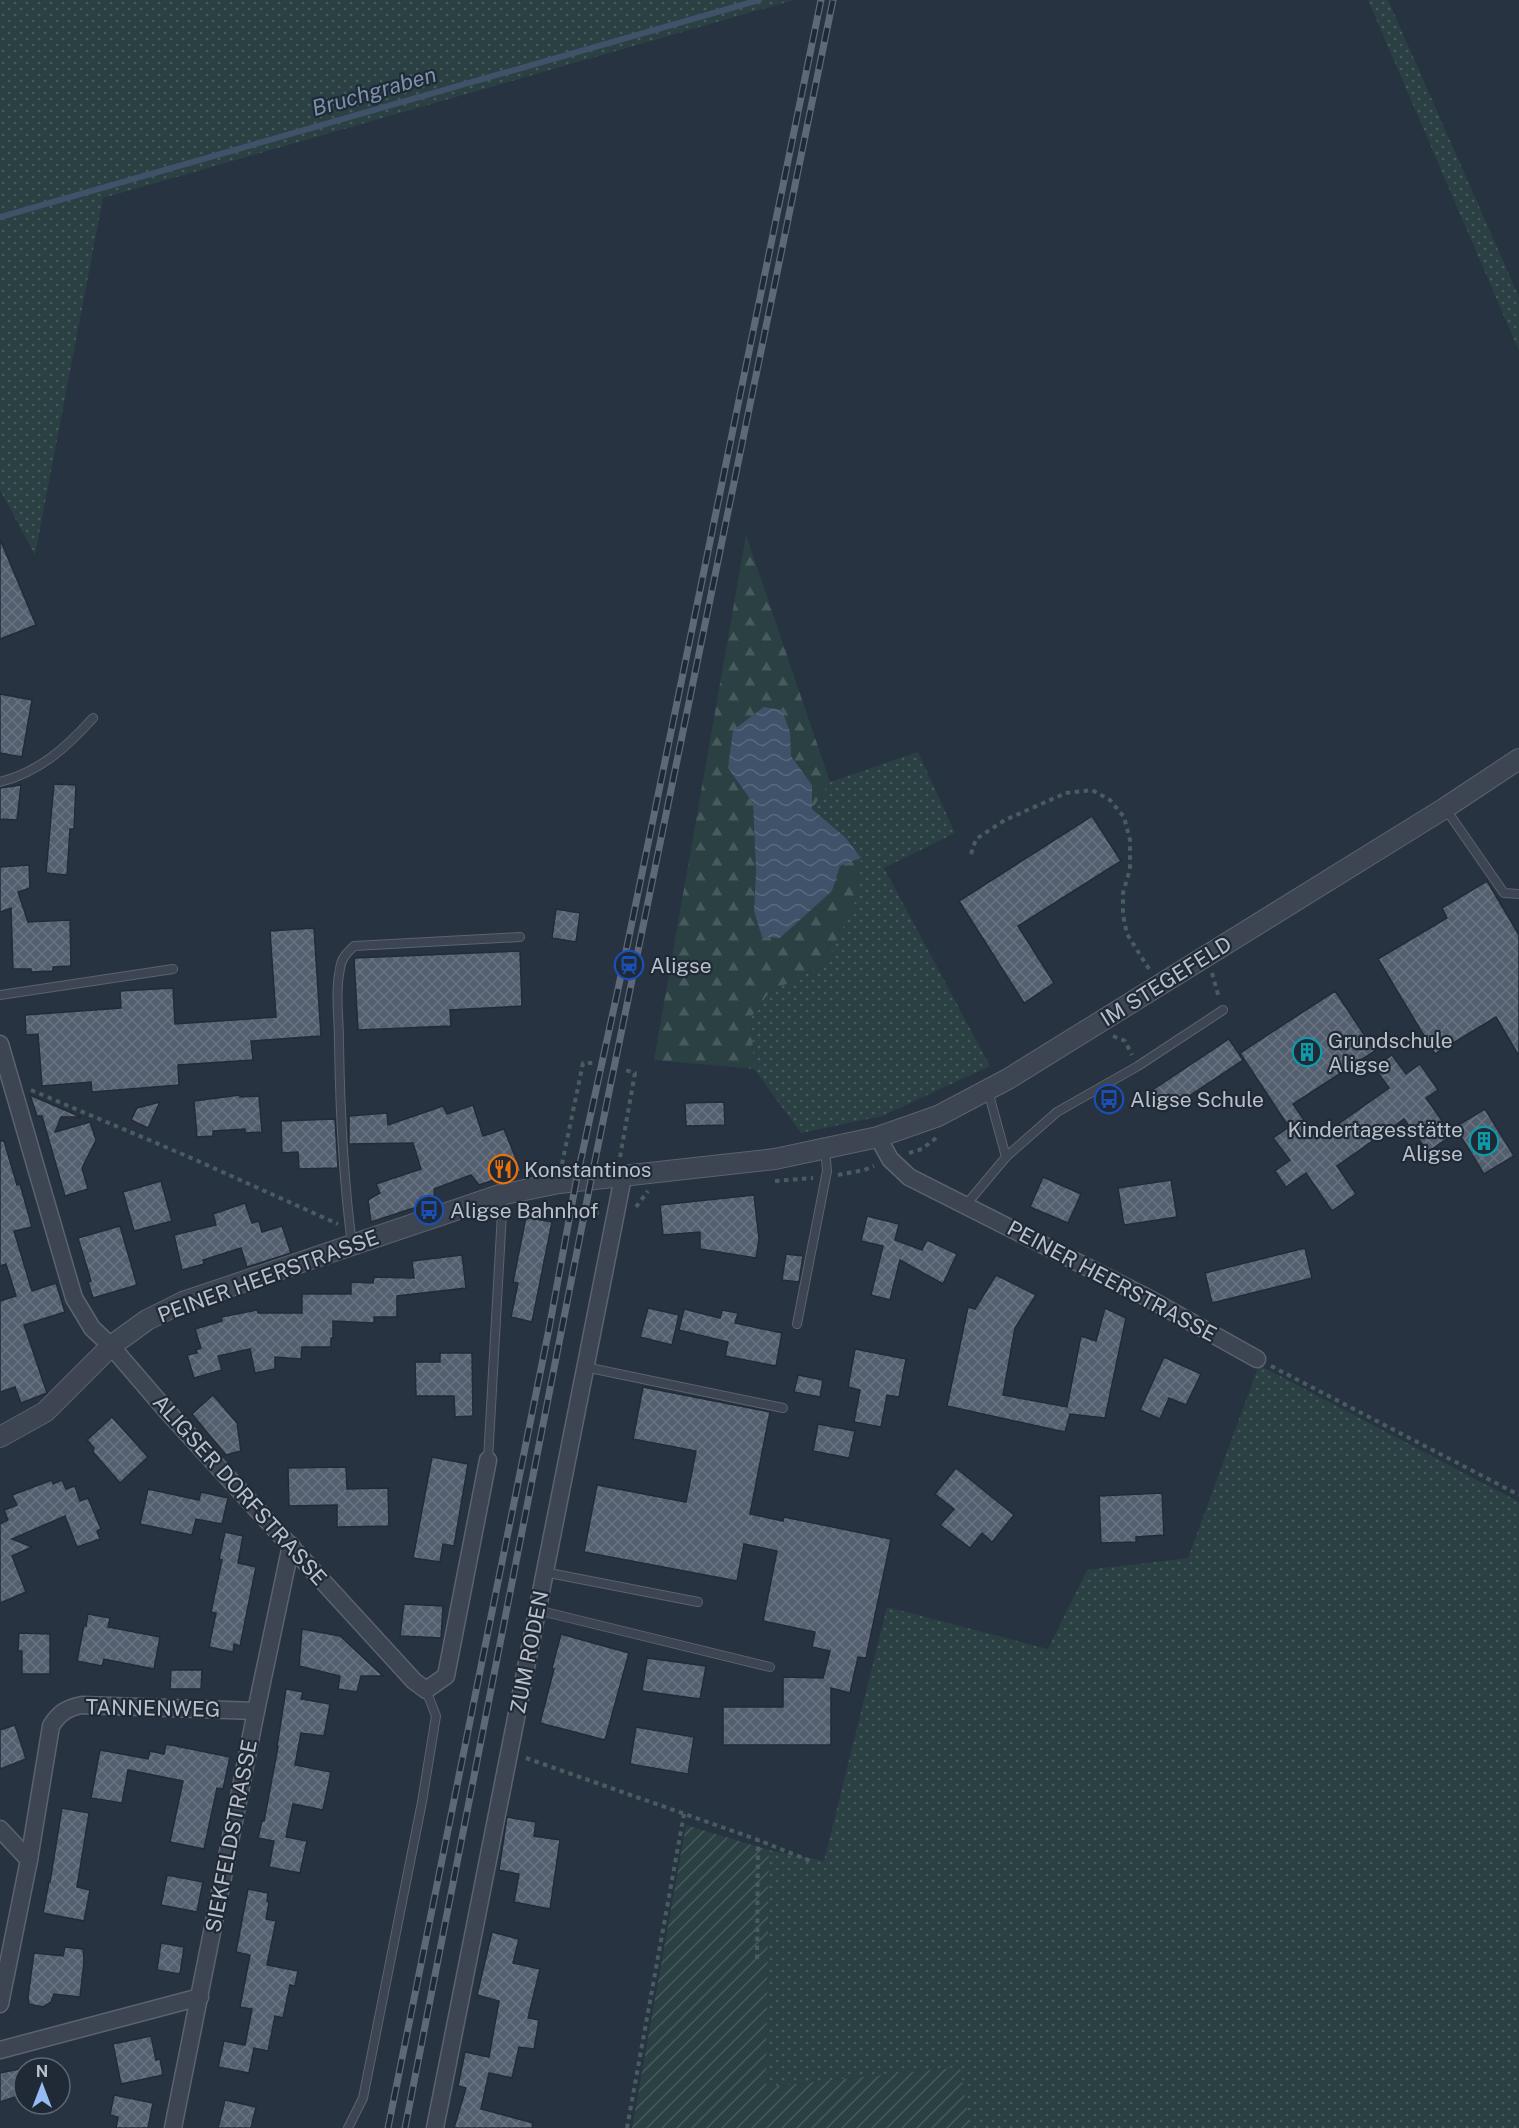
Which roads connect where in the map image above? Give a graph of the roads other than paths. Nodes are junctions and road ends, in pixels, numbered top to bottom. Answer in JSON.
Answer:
{"nodes":[{"id":1,"x":93,"y":718,"type":"dead end"},
{"id":2,"x":1519,"y":759,"type":"edge"},
{"id":3,"x":0,"y":782,"type":"edge"},
{"id":4,"x":1445,"y":808,"type":"junction"},
{"id":5,"x":1519,"y":894,"type":"edge"},
{"id":6,"x":520,"y":937,"type":"dead end"},
{"id":7,"x":172,"y":969,"type":"dead end"},
{"id":8,"x":0,"y":995,"type":"edge"},
{"id":9,"x":1223,"y":1010,"type":"road end"},
{"id":10,"x":0,"y":1044,"type":"edge"},
{"id":11,"x":988,"y":1090,"type":"junction"},
{"id":12,"x":878,"y":1137,"type":"junction"},
{"id":13,"x":825,"y":1149,"type":"junction"},
{"id":14,"x":1006,"y":1157,"type":"junction"},
{"id":15,"x":623,"y":1177,"type":"junction"},
{"id":16,"x":500,"y":1195,"type":"junction"},
{"id":17,"x":965,"y":1206,"type":"junction"},
{"id":18,"x":351,"y":1237,"type":"junction"},
{"id":19,"x":797,"y":1324,"type":"dead end"},
{"id":20,"x":111,"y":1346,"type":"junction"},
{"id":21,"x":1257,"y":1359,"type":"road end"},
{"id":22,"x":585,"y":1367,"type":"junction"},
{"id":23,"x":783,"y":1407,"type":"dead end"},
{"id":24,"x":0,"y":1437,"type":"edge"},
{"id":25,"x":488,"y":1460,"type":"joint"},
{"id":26,"x":291,"y":1545,"type":"junction"},
{"id":27,"x":544,"y":1572,"type":"junction"},
{"id":28,"x":698,"y":1602,"type":"dead end"},
{"id":29,"x":537,"y":1610,"type":"junction"},
{"id":30,"x":770,"y":1666,"type":"dead end"},
{"id":31,"x":426,"y":1690,"type":"junction"},
{"id":32,"x":256,"y":1711,"type":"junction"},
{"id":33,"x":0,"y":1829,"type":"edge"},
{"id":34,"x":29,"y":1860,"type":"junction"},
{"id":35,"x":200,"y":1997,"type":"junction"},
{"id":36,"x":0,"y":2004,"type":"edge"},
{"id":37,"x":0,"y":2050,"type":"edge"},
{"id":38,"x":173,"y":2128,"type":"edge"},
{"id":39,"x":348,"y":2128,"type":"edge"},
{"id":40,"x":435,"y":2128,"type":"edge"}],
"edges":[{"from":1,"to":3,"type":"lane"},
{"from":2,"to":4,"type":"street","name":"IM STEGEFELD"},
{"from":4,"to":5,"type":"lane"},
{"from":4,"to":11,"type":"street","name":"IM STEGEFELD"},
{"from":6,"to":18,"type":"lane"},
{"from":7,"to":8,"type":"lane"},
{"from":9,"to":14,"type":"lane"},
{"from":10,"to":20,"type":"street","name":"ALIGSER DORFSTRASSE"},
{"from":11,"to":12,"type":"street","name":"IM STEGEFELD"},
{"from":11,"to":14,"type":"lane"},
{"from":12,"to":13,"type":"street","name":"PEINER HEERSTRASSE"},
{"from":12,"to":17,"type":"street","name":"PEINER HEERSTRASSE"},
{"from":13,"to":15,"type":"street","name":"PEINER HEERSTRASSE"},
{"from":13,"to":19,"type":"lane"},
{"from":14,"to":17,"type":"lane"},
{"from":15,"to":16,"type":"street","name":"PEINER HEERSTRASSE"},
{"from":15,"to":22,"type":"street","name":"ZUM RODEN"},
{"from":16,"to":18,"type":"street","name":"PEINER HEERSTRASSE"},
{"from":16,"to":25,"type":"lane"},
{"from":17,"to":21,"type":"street","name":"PEINER HEERSTRASSE"},
{"from":18,"to":20,"type":"street","name":"PEINER HEERSTRASSE"},
{"from":20,"to":24,"type":"street","name":"PEINER HEERSTRASSE"},
{"from":20,"to":26,"type":"street","name":"ALIGSER DORFSTRASSE"},
{"from":22,"to":23,"type":"lane"},
{"from":22,"to":27,"type":"street","name":"ZUM RODEN"},
{"from":25,"to":31,"type":"street"},
{"from":26,"to":31,"type":"street","name":"ALIGSER DORFSTRASSE"},
{"from":26,"to":32,"type":"street","name":"SIEKFELDSTRASSE"},
{"from":27,"to":28,"type":"lane"},
{"from":27,"to":29,"type":"street","name":"ZUM RODEN"},
{"from":29,"to":30,"type":"lane"},
{"from":29,"to":40,"type":"street","name":"ZUM RODEN"},
{"from":31,"to":39,"type":"lane"},
{"from":32,"to":34,"type":"street","name":"TANNENWEG"},
{"from":32,"to":35,"type":"street","name":"SIEKFELDSTRASSE"},
{"from":33,"to":34,"type":"street"},
{"from":34,"to":36,"type":"street","name":"TANNENWEG"},
{"from":35,"to":37,"type":"street"},
{"from":35,"to":38,"type":"street","name":"SIEKFELDSTRASSE"}]}
